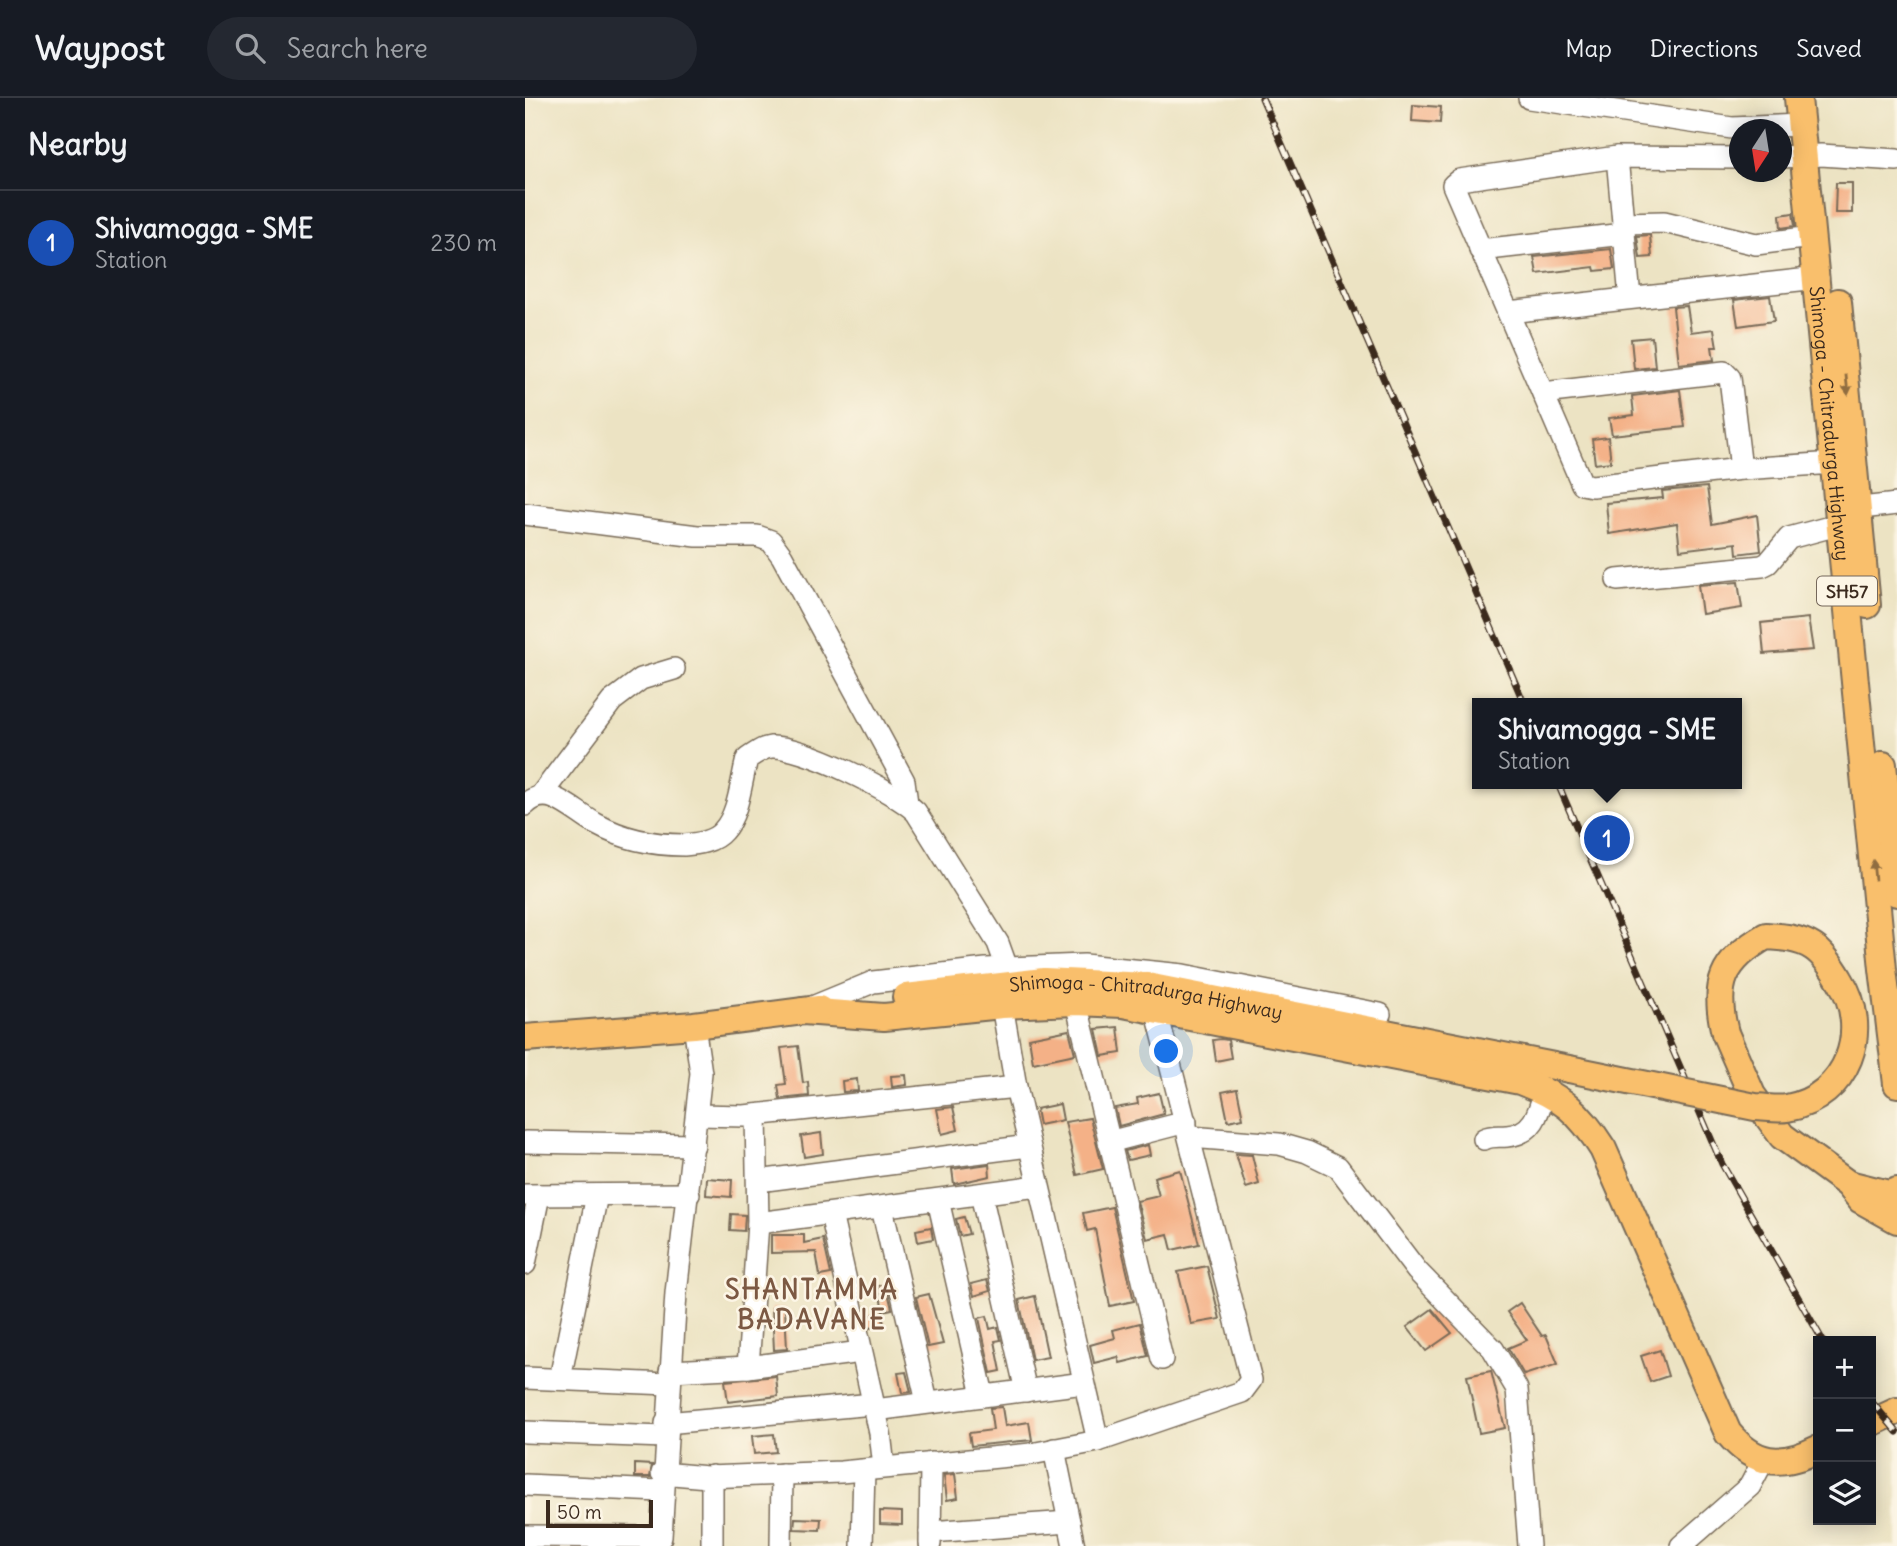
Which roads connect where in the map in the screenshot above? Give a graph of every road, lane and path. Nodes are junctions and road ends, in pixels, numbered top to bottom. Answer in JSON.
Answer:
{"nodes":[{"id":1,"x":1529,"y":98,"type":"edge"},
{"id":2,"x":1798,"y":98,"type":"edge"},
{"id":3,"x":1816,"y":98,"type":"edge"},
{"id":4,"x":1801,"y":125,"type":"junction"},
{"id":5,"x":1803,"y":156,"type":"edge"},
{"id":6,"x":1617,"y":157,"type":"junction"},
{"id":7,"x":1729,"y":158,"type":"edge"},
{"id":8,"x":1897,"y":160,"type":"edge"},
{"id":9,"x":1624,"y":228,"type":"junction"},
{"id":10,"x":1812,"y":237,"type":"junction"},
{"id":11,"x":1480,"y":250,"type":"junction"},
{"id":12,"x":1818,"y":278,"type":"junction"},
{"id":13,"x":1630,"y":298,"type":"junction"},
{"id":14,"x":1507,"y":312,"type":"junction"},
{"id":15,"x":1543,"y":393,"type":"junction"},
{"id":16,"x":1835,"y":463,"type":"junction"},
{"id":17,"x":1741,"y":468,"type":"junction"},
{"id":18,"x":1897,"y":504,"type":"edge"},
{"id":19,"x":525,"y":514,"type":"edge"},
{"id":20,"x":1846,"y":514,"type":"junction"},
{"id":21,"x":1617,"y":580,"type":"dead end"},
{"id":22,"x":674,"y":669,"type":"dead end"},
{"id":23,"x":533,"y":800,"type":"edge"},
{"id":24,"x":907,"y":803,"type":"junction"},
{"id":25,"x":1893,"y":831,"type":"edge"},
{"id":26,"x":1897,"y":894,"type":"edge"},
{"id":27,"x":1007,"y":968,"type":"junction"},
{"id":28,"x":1076,"y":1002,"type":"junction"},
{"id":29,"x":1002,"y":1005,"type":"junction"},
{"id":30,"x":1156,"y":1009,"type":"junction"},
{"id":31,"x":803,"y":1011,"type":"junction"},
{"id":32,"x":1380,"y":1014,"type":"dead end"},
{"id":33,"x":694,"y":1025,"type":"junction"},
{"id":34,"x":525,"y":1038,"type":"edge"},
{"id":35,"x":1896,"y":1077,"type":"edge"},
{"id":36,"x":1016,"y":1087,"type":"junction"},
{"id":37,"x":1545,"y":1090,"type":"junction"},
{"id":38,"x":698,"y":1115,"type":"junction"},
{"id":39,"x":756,"y":1115,"type":"junction"},
{"id":40,"x":1188,"y":1130,"type":"junction"},
{"id":41,"x":1484,"y":1139,"type":"dead end"},
{"id":42,"x":525,"y":1142,"type":"edge"},
{"id":43,"x":1109,"y":1142,"type":"junction"},
{"id":44,"x":694,"y":1145,"type":"junction"},
{"id":45,"x":1029,"y":1146,"type":"junction"},
{"id":46,"x":758,"y":1181,"type":"junction"},
{"id":47,"x":1848,"y":1184,"type":"junction"},
{"id":48,"x":1038,"y":1186,"type":"junction"},
{"id":49,"x":689,"y":1194,"type":"junction"},
{"id":50,"x":981,"y":1194,"type":"junction"},
{"id":51,"x":532,"y":1195,"type":"edge"},
{"id":52,"x":597,"y":1195,"type":"junction"},
{"id":53,"x":1892,"y":1195,"type":"edge"},
{"id":54,"x":938,"y":1200,"type":"junction"},
{"id":55,"x":882,"y":1208,"type":"junction"},
{"id":56,"x":831,"y":1214,"type":"junction"},
{"id":57,"x":1897,"y":1220,"type":"edge"},
{"id":58,"x":758,"y":1223,"type":"junction"},
{"id":59,"x":525,"y":1264,"type":"edge"},
{"id":60,"x":860,"y":1352,"type":"junction"},
{"id":61,"x":1162,"y":1359,"type":"dead end"},
{"id":62,"x":748,"y":1367,"type":"junction"},
{"id":63,"x":670,"y":1377,"type":"junction"},
{"id":64,"x":525,"y":1378,"type":"edge"},
{"id":65,"x":560,"y":1379,"type":"junction"},
{"id":66,"x":1084,"y":1383,"type":"junction"},
{"id":67,"x":1026,"y":1391,"type":"junction"},
{"id":68,"x":983,"y":1395,"type":"junction"},
{"id":69,"x":927,"y":1402,"type":"junction"},
{"id":70,"x":874,"y":1407,"type":"junction"},
{"id":71,"x":1897,"y":1411,"type":"edge"},
{"id":72,"x":1876,"y":1421,"type":"edge"},
{"id":73,"x":666,"y":1430,"type":"junction"},
{"id":74,"x":525,"y":1432,"type":"edge"},
{"id":75,"x":1098,"y":1441,"type":"junction"},
{"id":76,"x":1054,"y":1449,"type":"junction"},
{"id":77,"x":1813,"y":1451,"type":"edge"},
{"id":78,"x":1763,"y":1461,"type":"junction"},
{"id":79,"x":931,"y":1463,"type":"junction"},
{"id":80,"x":874,"y":1469,"type":"junction"},
{"id":81,"x":782,"y":1474,"type":"junction"},
{"id":82,"x":712,"y":1476,"type":"junction"},
{"id":83,"x":662,"y":1482,"type":"junction"},
{"id":84,"x":525,"y":1485,"type":"edge"},
{"id":85,"x":1069,"y":1522,"type":"junction"},
{"id":86,"x":525,"y":1536,"type":"edge"},
{"id":87,"x":930,"y":1539,"type":"edge"},
{"id":88,"x":712,"y":1546,"type":"edge"},
{"id":89,"x":781,"y":1546,"type":"edge"},
{"id":90,"x":862,"y":1546,"type":"edge"},
{"id":91,"x":1074,"y":1546,"type":"edge"},
{"id":92,"x":1529,"y":1546,"type":"edge"},
{"id":93,"x":1681,"y":1546,"type":"edge"}],
"edges":[{"from":1,"to":4,"type":"street"},
{"from":2,"to":4,"type":"main road","name":"Shimoga - Chitradurga Highway","number":"SH57"},
{"from":3,"to":5,"type":"main road","name":"Shimoga - Chitradurga Highway","number":"SH57"},
{"from":4,"to":5,"type":"main road","name":"Shimoga - Chitradurga Highway","number":"SH57"},
{"from":5,"to":8,"type":"street"},
{"from":5,"to":10,"type":"main road","name":"Shimoga - Chitradurga Highway","number":"SH57"},
{"from":5,"to":20,"type":"main road","name":"Shimoga - Chitradurga Highway","number":"SH57","one_way":true},
{"from":6,"to":7,"type":"street"},
{"from":6,"to":9,"type":"street"},
{"from":6,"to":11,"type":"street"},
{"from":9,"to":10,"type":"street"},
{"from":9,"to":11,"type":"street"},
{"from":9,"to":13,"type":"street"},
{"from":10,"to":12,"type":"main road","name":"Shimoga - Chitradurga Highway","number":"SH57"},
{"from":11,"to":14,"type":"street"},
{"from":12,"to":13,"type":"street"},
{"from":12,"to":16,"type":"main road","name":"Shimoga - Chitradurga Highway","number":"SH57"},
{"from":13,"to":14,"type":"street"},
{"from":14,"to":15,"type":"street"},
{"from":15,"to":17,"type":"street"},
{"from":15,"to":17,"type":"street"},
{"from":16,"to":17,"type":"street"},
{"from":16,"to":20,"type":"main road","name":"Shimoga - Chitradurga Highway","number":"SH57"},
{"from":18,"to":20,"type":"street"},
{"from":19,"to":24,"type":"street"},
{"from":20,"to":21,"type":"street"},
{"from":20,"to":25,"type":"main road","name":"Shimoga - Chitradurga Highway","number":"SH57"},
{"from":35,"to":20,"type":"main road","name":"Shimoga - Chitradurga Highway","number":"SH57","one_way":true},
{"from":22,"to":23,"type":"street"},
{"from":23,"to":24,"type":"street"},
{"from":24,"to":27,"type":"street"},
{"from":25,"to":26,"type":"main road","name":"Shimoga - Chitradurga Highway","number":"SH57"},
{"from":27,"to":31,"type":"street"},
{"from":27,"to":32,"type":"street"},
{"from":28,"to":29,"type":"main road"},
{"from":28,"to":30,"type":"main road"},
{"from":28,"to":43,"type":"street"},
{"from":29,"to":31,"type":"main road"},
{"from":29,"to":36,"type":"street"},
{"from":30,"to":37,"type":"main road"},
{"from":30,"to":40,"type":"street"},
{"from":31,"to":33,"type":"main road","name":"Shimoga - Chitradurga Highway"},
{"from":31,"to":47,"type":"main road","name":"Shimoga - Chitradurga Highway","bridge":true},
{"from":33,"to":34,"type":"main road","name":"Shimoga - Chitradurga Highway"},
{"from":33,"to":38,"type":"street"},
{"from":36,"to":39,"type":"street"},
{"from":36,"to":45,"type":"street"},
{"from":37,"to":41,"type":"street"},
{"from":37,"to":78,"type":"main road"},
{"from":38,"to":39,"type":"street"},
{"from":38,"to":44,"type":"street"},
{"from":39,"to":46,"type":"street"},
{"from":40,"to":43,"type":"street"},
{"from":40,"to":75,"type":"street"},
{"from":40,"to":92,"type":"street"},
{"from":42,"to":44,"type":"street"},
{"from":43,"to":61,"type":"street"},
{"from":44,"to":49,"type":"street"},
{"from":45,"to":46,"type":"street"},
{"from":45,"to":48,"type":"street"},
{"from":46,"to":58,"type":"street"},
{"from":47,"to":53,"type":"main road","name":"Shimoga - Chitradurga Highway"},
{"from":47,"to":57,"type":"main road","name":"Shimoga - Chitradurga Highway"},
{"from":48,"to":50,"type":"street"},
{"from":48,"to":66,"type":"street"},
{"from":49,"to":52,"type":"street"},
{"from":49,"to":63,"type":"street"},
{"from":50,"to":54,"type":"street"},
{"from":50,"to":67,"type":"street"},
{"from":51,"to":52,"type":"street"},
{"from":51,"to":59,"type":"street"},
{"from":52,"to":65,"type":"street"},
{"from":54,"to":55,"type":"street"},
{"from":54,"to":68,"type":"street"},
{"from":55,"to":56,"type":"street"},
{"from":55,"to":69,"type":"street"},
{"from":56,"to":58,"type":"street"},
{"from":56,"to":60,"type":"street"},
{"from":58,"to":62,"type":"street"},
{"from":60,"to":62,"type":"street"},
{"from":60,"to":70,"type":"street"},
{"from":62,"to":63,"type":"street"},
{"from":63,"to":65,"type":"street"},
{"from":63,"to":73,"type":"street"},
{"from":64,"to":65,"type":"street"},
{"from":66,"to":67,"type":"street"},
{"from":66,"to":75,"type":"street"},
{"from":67,"to":68,"type":"street"},
{"from":68,"to":69,"type":"street"},
{"from":69,"to":70,"type":"street"},
{"from":70,"to":73,"type":"street"},
{"from":70,"to":80,"type":"street"},
{"from":71,"to":72,"type":"main road"},
{"from":73,"to":74,"type":"street"},
{"from":73,"to":83,"type":"street"},
{"from":75,"to":76,"type":"street"},
{"from":76,"to":79,"type":"street"},
{"from":76,"to":85,"type":"street"},
{"from":77,"to":78,"type":"main road"},
{"from":78,"to":93,"type":"street"},
{"from":79,"to":80,"type":"street"},
{"from":79,"to":87,"type":"street"},
{"from":80,"to":81,"type":"street"},
{"from":80,"to":90,"type":"street"},
{"from":81,"to":82,"type":"street"},
{"from":81,"to":89,"type":"street"},
{"from":82,"to":83,"type":"street"},
{"from":82,"to":88,"type":"street"},
{"from":83,"to":84,"type":"street"},
{"from":83,"to":86,"type":"street"},
{"from":85,"to":87,"type":"street"},
{"from":85,"to":91,"type":"street"}]}
